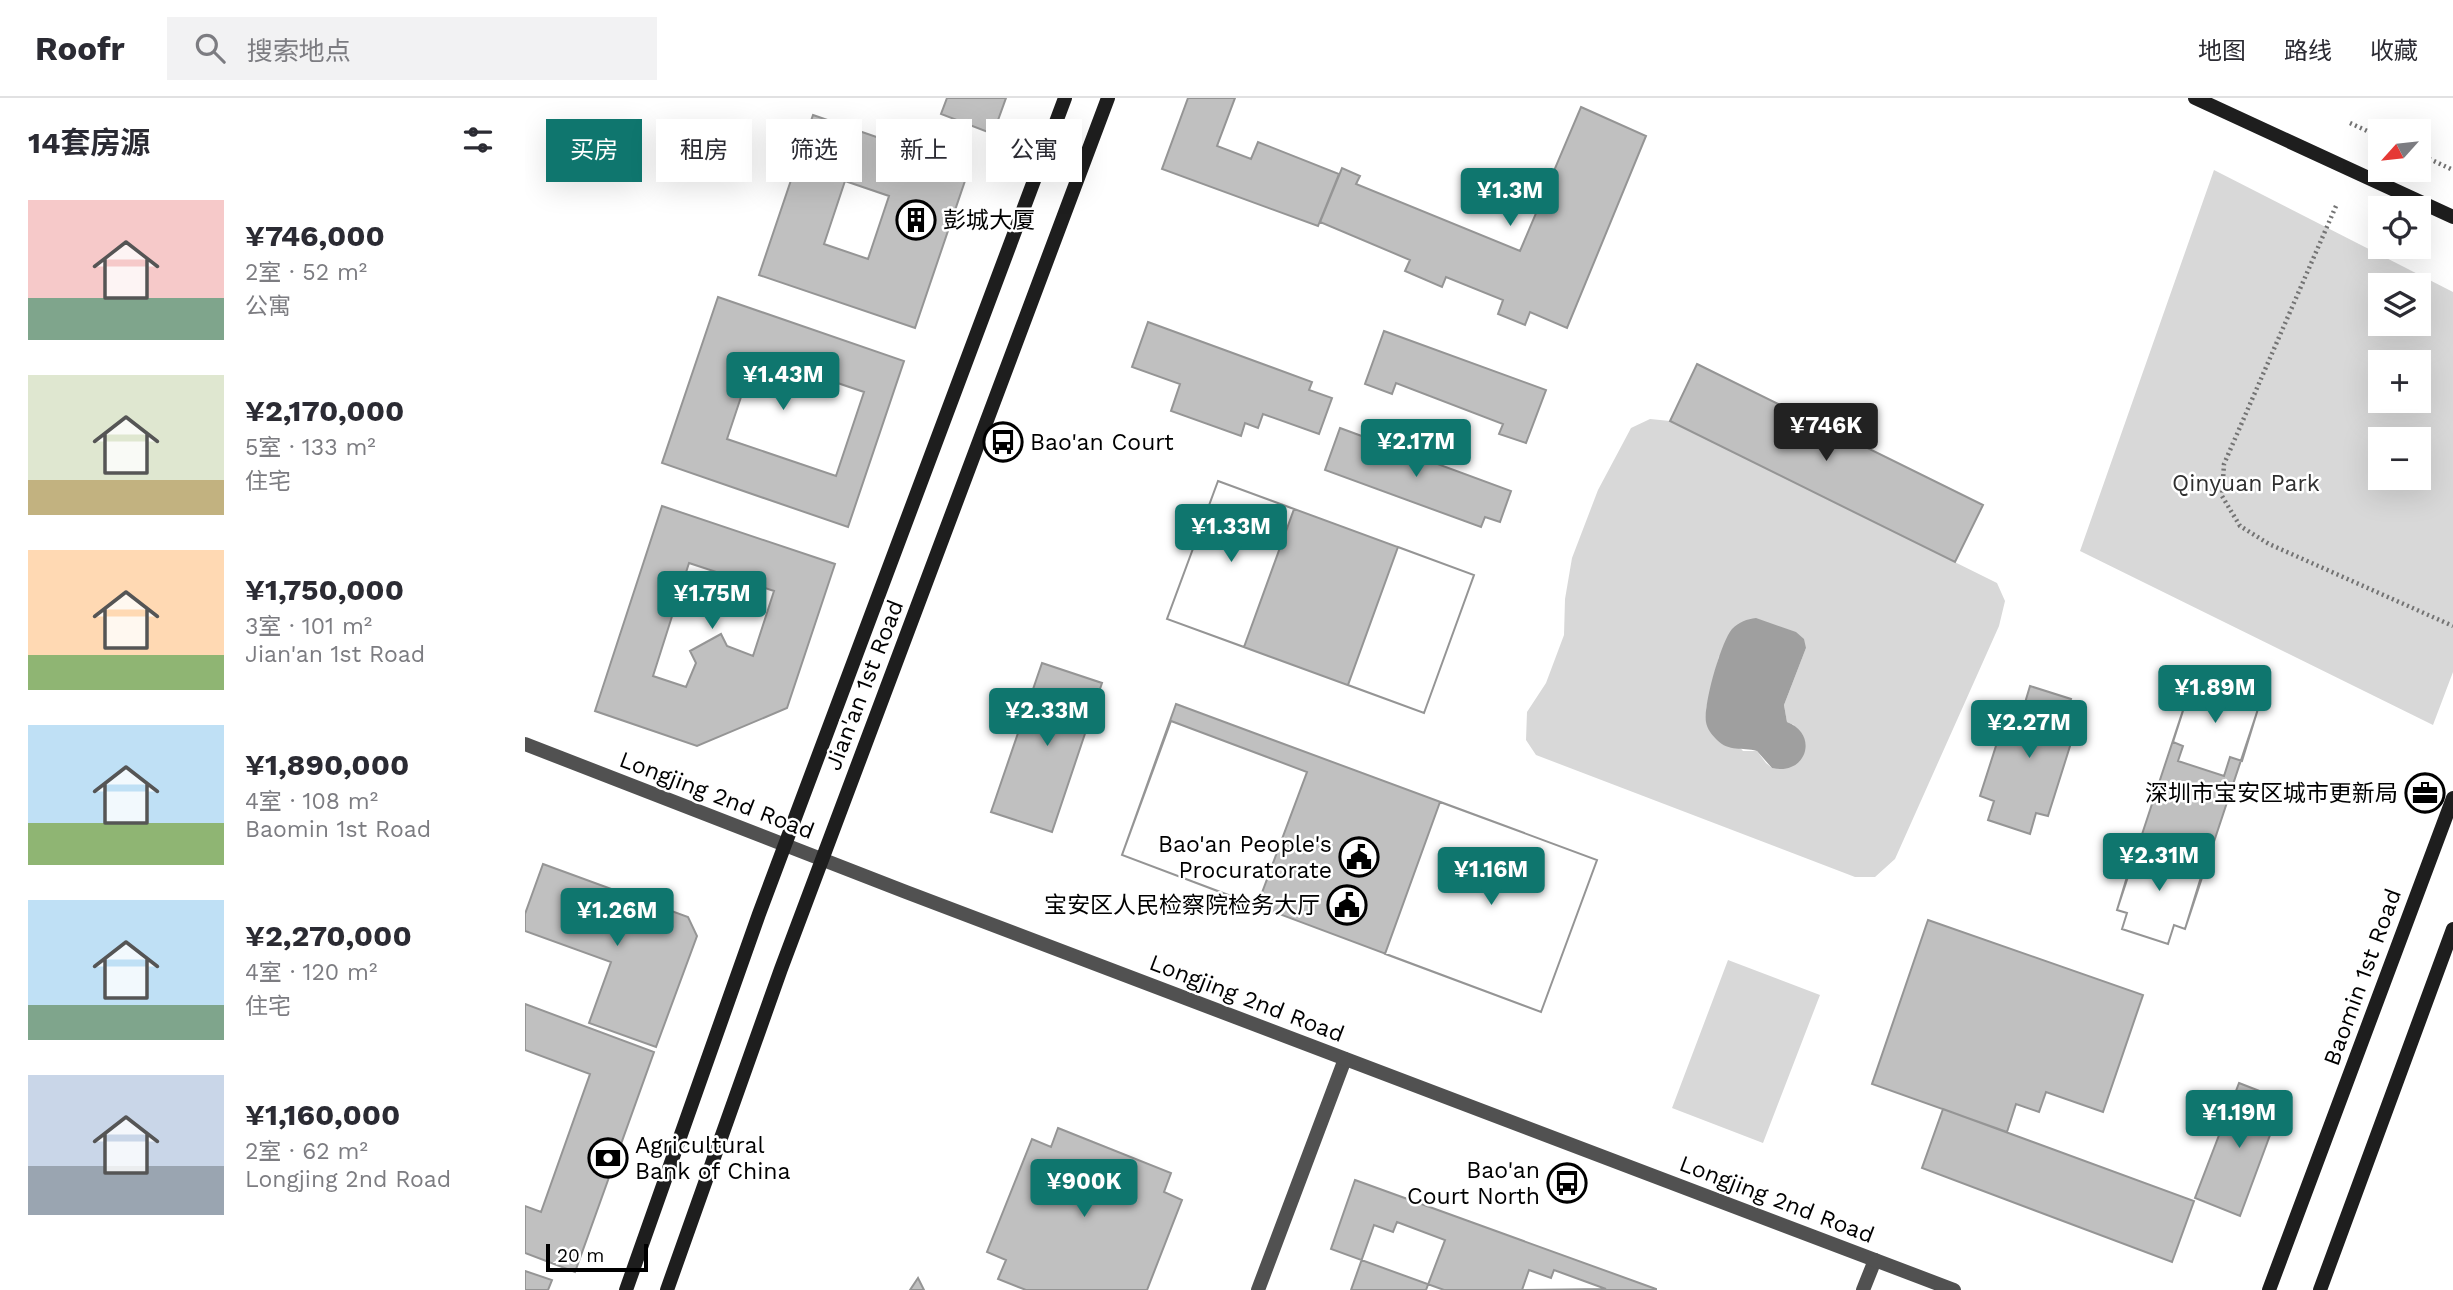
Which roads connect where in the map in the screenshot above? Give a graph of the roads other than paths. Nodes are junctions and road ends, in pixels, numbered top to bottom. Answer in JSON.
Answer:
{"nodes":[{"id":1,"x":1065,"y":98,"type":"edge"},
{"id":2,"x":1108,"y":98,"type":"edge"},
{"id":3,"x":2195,"y":98,"type":"edge"},
{"id":4,"x":2453,"y":217,"type":"edge"},
{"id":5,"x":525,"y":744,"type":"edge"},
{"id":6,"x":2453,"y":799,"type":"edge"},
{"id":7,"x":785,"y":846,"type":"junction"},
{"id":8,"x":823,"y":860,"type":"junction"},
{"id":9,"x":2453,"y":929,"type":"edge"},
{"id":10,"x":1345,"y":1059,"type":"junction"},
{"id":11,"x":1875,"y":1260,"type":"junction"},
{"id":12,"x":626,"y":1290,"type":"edge"},
{"id":13,"x":667,"y":1290,"type":"edge"},
{"id":14,"x":1258,"y":1290,"type":"edge"},
{"id":15,"x":1863,"y":1290,"type":"edge"},
{"id":16,"x":1954,"y":1290,"type":"edge"},
{"id":17,"x":2269,"y":1290,"type":"edge"},
{"id":18,"x":2320,"y":1290,"type":"edge"}],
"edges":[{"from":1,"to":7,"type":"main road","name":"Jian'an 1st Road"},
{"from":2,"to":8,"type":"main road","name":"Jian'an 1st Road"},
{"from":3,"to":4,"type":"main road"},
{"from":5,"to":7,"type":"street","name":"Longjing 2nd Road"},
{"from":6,"to":17,"type":"main road","name":"Baomin 1st Road"},
{"from":7,"to":8,"type":"street","name":"Longjing 2nd Road"},
{"from":7,"to":12,"type":"main road","name":"Jian'an 1st Road"},
{"from":8,"to":10,"type":"street","name":"Longjing 2nd Road"},
{"from":8,"to":13,"type":"main road","name":"Jian'an 1st Road"},
{"from":9,"to":18,"type":"main road"},
{"from":10,"to":11,"type":"street","name":"Longjing 2nd Road"},
{"from":10,"to":14,"type":"street"},
{"from":11,"to":15,"type":"street"},
{"from":11,"to":16,"type":"street","name":"Longjing 2nd Road"}]}
